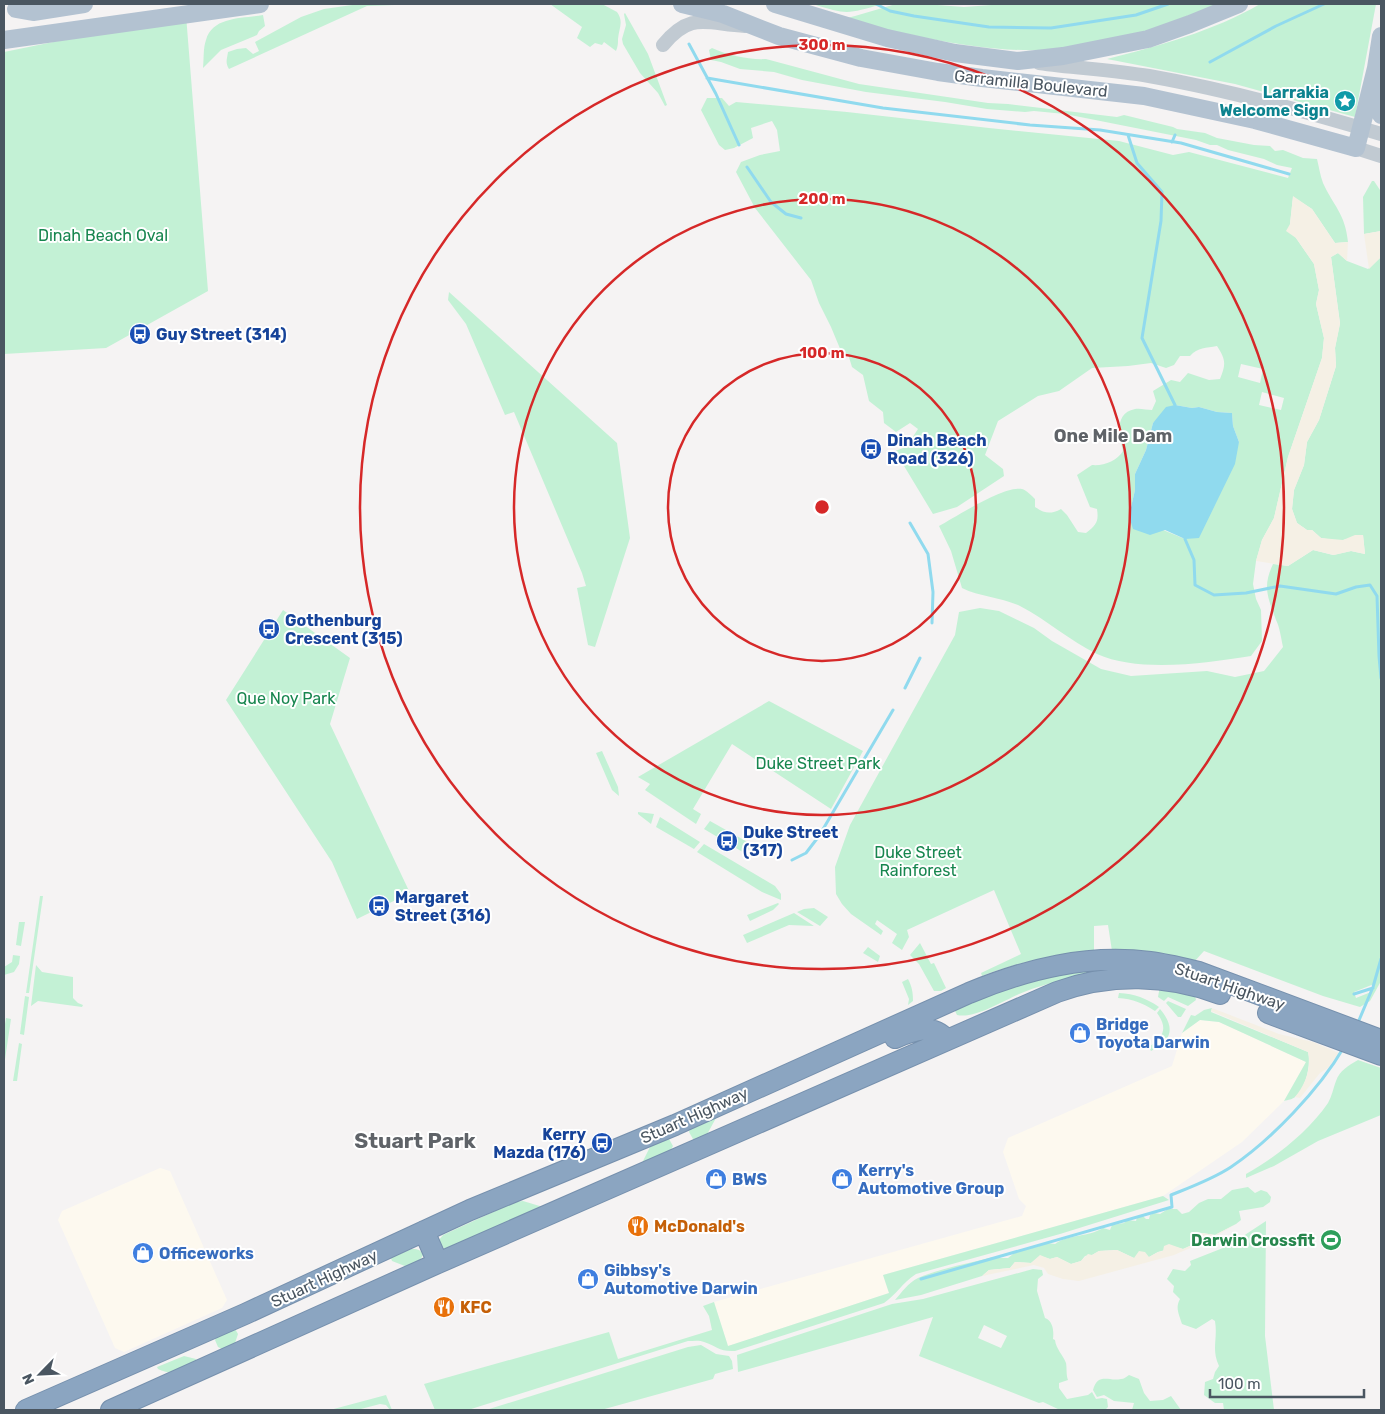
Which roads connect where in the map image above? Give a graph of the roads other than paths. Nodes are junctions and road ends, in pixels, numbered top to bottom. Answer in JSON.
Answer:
{"nodes":[{"id":1,"x":52,"y":4,"type":"edge"},
{"id":2,"x":84,"y":4,"type":"edge"},
{"id":3,"x":260,"y":4,"type":"edge"},
{"id":4,"x":682,"y":4,"type":"edge"},
{"id":5,"x":774,"y":4,"type":"edge"},
{"id":6,"x":1239,"y":4,"type":"edge"},
{"id":7,"x":196,"y":8,"type":"edge"},
{"id":8,"x":10,"y":10,"type":"edge"},
{"id":9,"x":751,"y":26,"type":"junction"},
{"id":10,"x":1381,"y":36,"type":"edge"},
{"id":11,"x":4,"y":40,"type":"edge"},
{"id":12,"x":663,"y":46,"type":"dead end"},
{"id":13,"x":1018,"y":61,"type":"junction"},
{"id":14,"x":1376,"y":68,"type":"junction"},
{"id":15,"x":1381,"y":115,"type":"edge"},
{"id":16,"x":1355,"y":126,"type":"junction"},
{"id":17,"x":1381,"y":134,"type":"edge"},
{"id":18,"x":1349,"y":145,"type":"junction"},
{"id":19,"x":1381,"y":156,"type":"edge"},
{"id":20,"x":928,"y":1011,"type":"junction"},
{"id":21,"x":998,"y":1018,"type":"junction"},
{"id":22,"x":1341,"y":1032,"type":"junction"},
{"id":23,"x":947,"y":1040,"type":"junction"},
{"id":24,"x":1377,"y":1046,"type":"edge"},
{"id":25,"x":810,"y":1064,"type":"junction"},
{"id":26,"x":675,"y":1125,"type":"junction"},
{"id":27,"x":688,"y":1154,"type":"junction"},
{"id":28,"x":424,"y":1231,"type":"junction"},
{"id":29,"x":438,"y":1264,"type":"junction"},
{"id":30,"x":194,"y":1336,"type":"junction"},
{"id":31,"x":208,"y":1366,"type":"junction"},
{"id":32,"x":26,"y":1410,"type":"edge"},
{"id":33,"x":111,"y":1410,"type":"edge"}],
"edges":[{"from":1,"to":8,"type":"main road"},
{"from":2,"to":8,"type":"main road"},
{"from":3,"to":7,"type":"main road"},
{"from":4,"to":9,"type":"main road","name":"Garramilla Boulevard"},
{"from":5,"to":13,"type":"main road"},
{"from":6,"to":13,"type":"main road"},
{"from":7,"to":11,"type":"main road"},
{"from":9,"to":12,"type":"street"},
{"from":9,"to":18,"type":"main road","name":"Garramilla Boulevard"},
{"from":10,"to":14,"type":"main road"},
{"from":13,"to":16,"type":"street","name":"Garramilla Boulevard"},
{"from":14,"to":15,"type":"main road"},
{"from":14,"to":16,"type":"main road"},
{"from":16,"to":17,"type":"street","name":"Garramilla Boulevard"},
{"from":16,"to":18,"type":"main road"},
{"from":18,"to":19,"type":"street","name":"Garramilla Boulevard"},
{"from":20,"to":21,"type":"highway"},
{"from":20,"to":22,"type":"highway","name":"Stuart Highway"},
{"from":20,"to":25,"type":"highway","name":"Stuart Highway"},
{"from":21,"to":22,"type":"highway","name":"Stuart Highway"},
{"from":21,"to":23,"type":"highway","name":"Stuart Highway"},
{"from":22,"to":24,"type":"highway","name":"Stuart Highway"},
{"from":23,"to":25,"type":"highway"},
{"from":23,"to":27,"type":"highway","name":"Stuart Highway"},
{"from":25,"to":26,"type":"highway","name":"Stuart Highway"},
{"from":26,"to":27,"type":"highway"},
{"from":26,"to":28,"type":"highway","name":"Stuart Highway"},
{"from":27,"to":29,"type":"highway","name":"Stuart Highway"},
{"from":28,"to":29,"type":"highway"},
{"from":28,"to":30,"type":"highway","name":"Stuart Highway"},
{"from":29,"to":31,"type":"highway","name":"Stuart Highway"},
{"from":30,"to":31,"type":"highway"},
{"from":30,"to":32,"type":"highway","name":"Stuart Highway"},
{"from":31,"to":33,"type":"highway","name":"Stuart Highway"}]}
